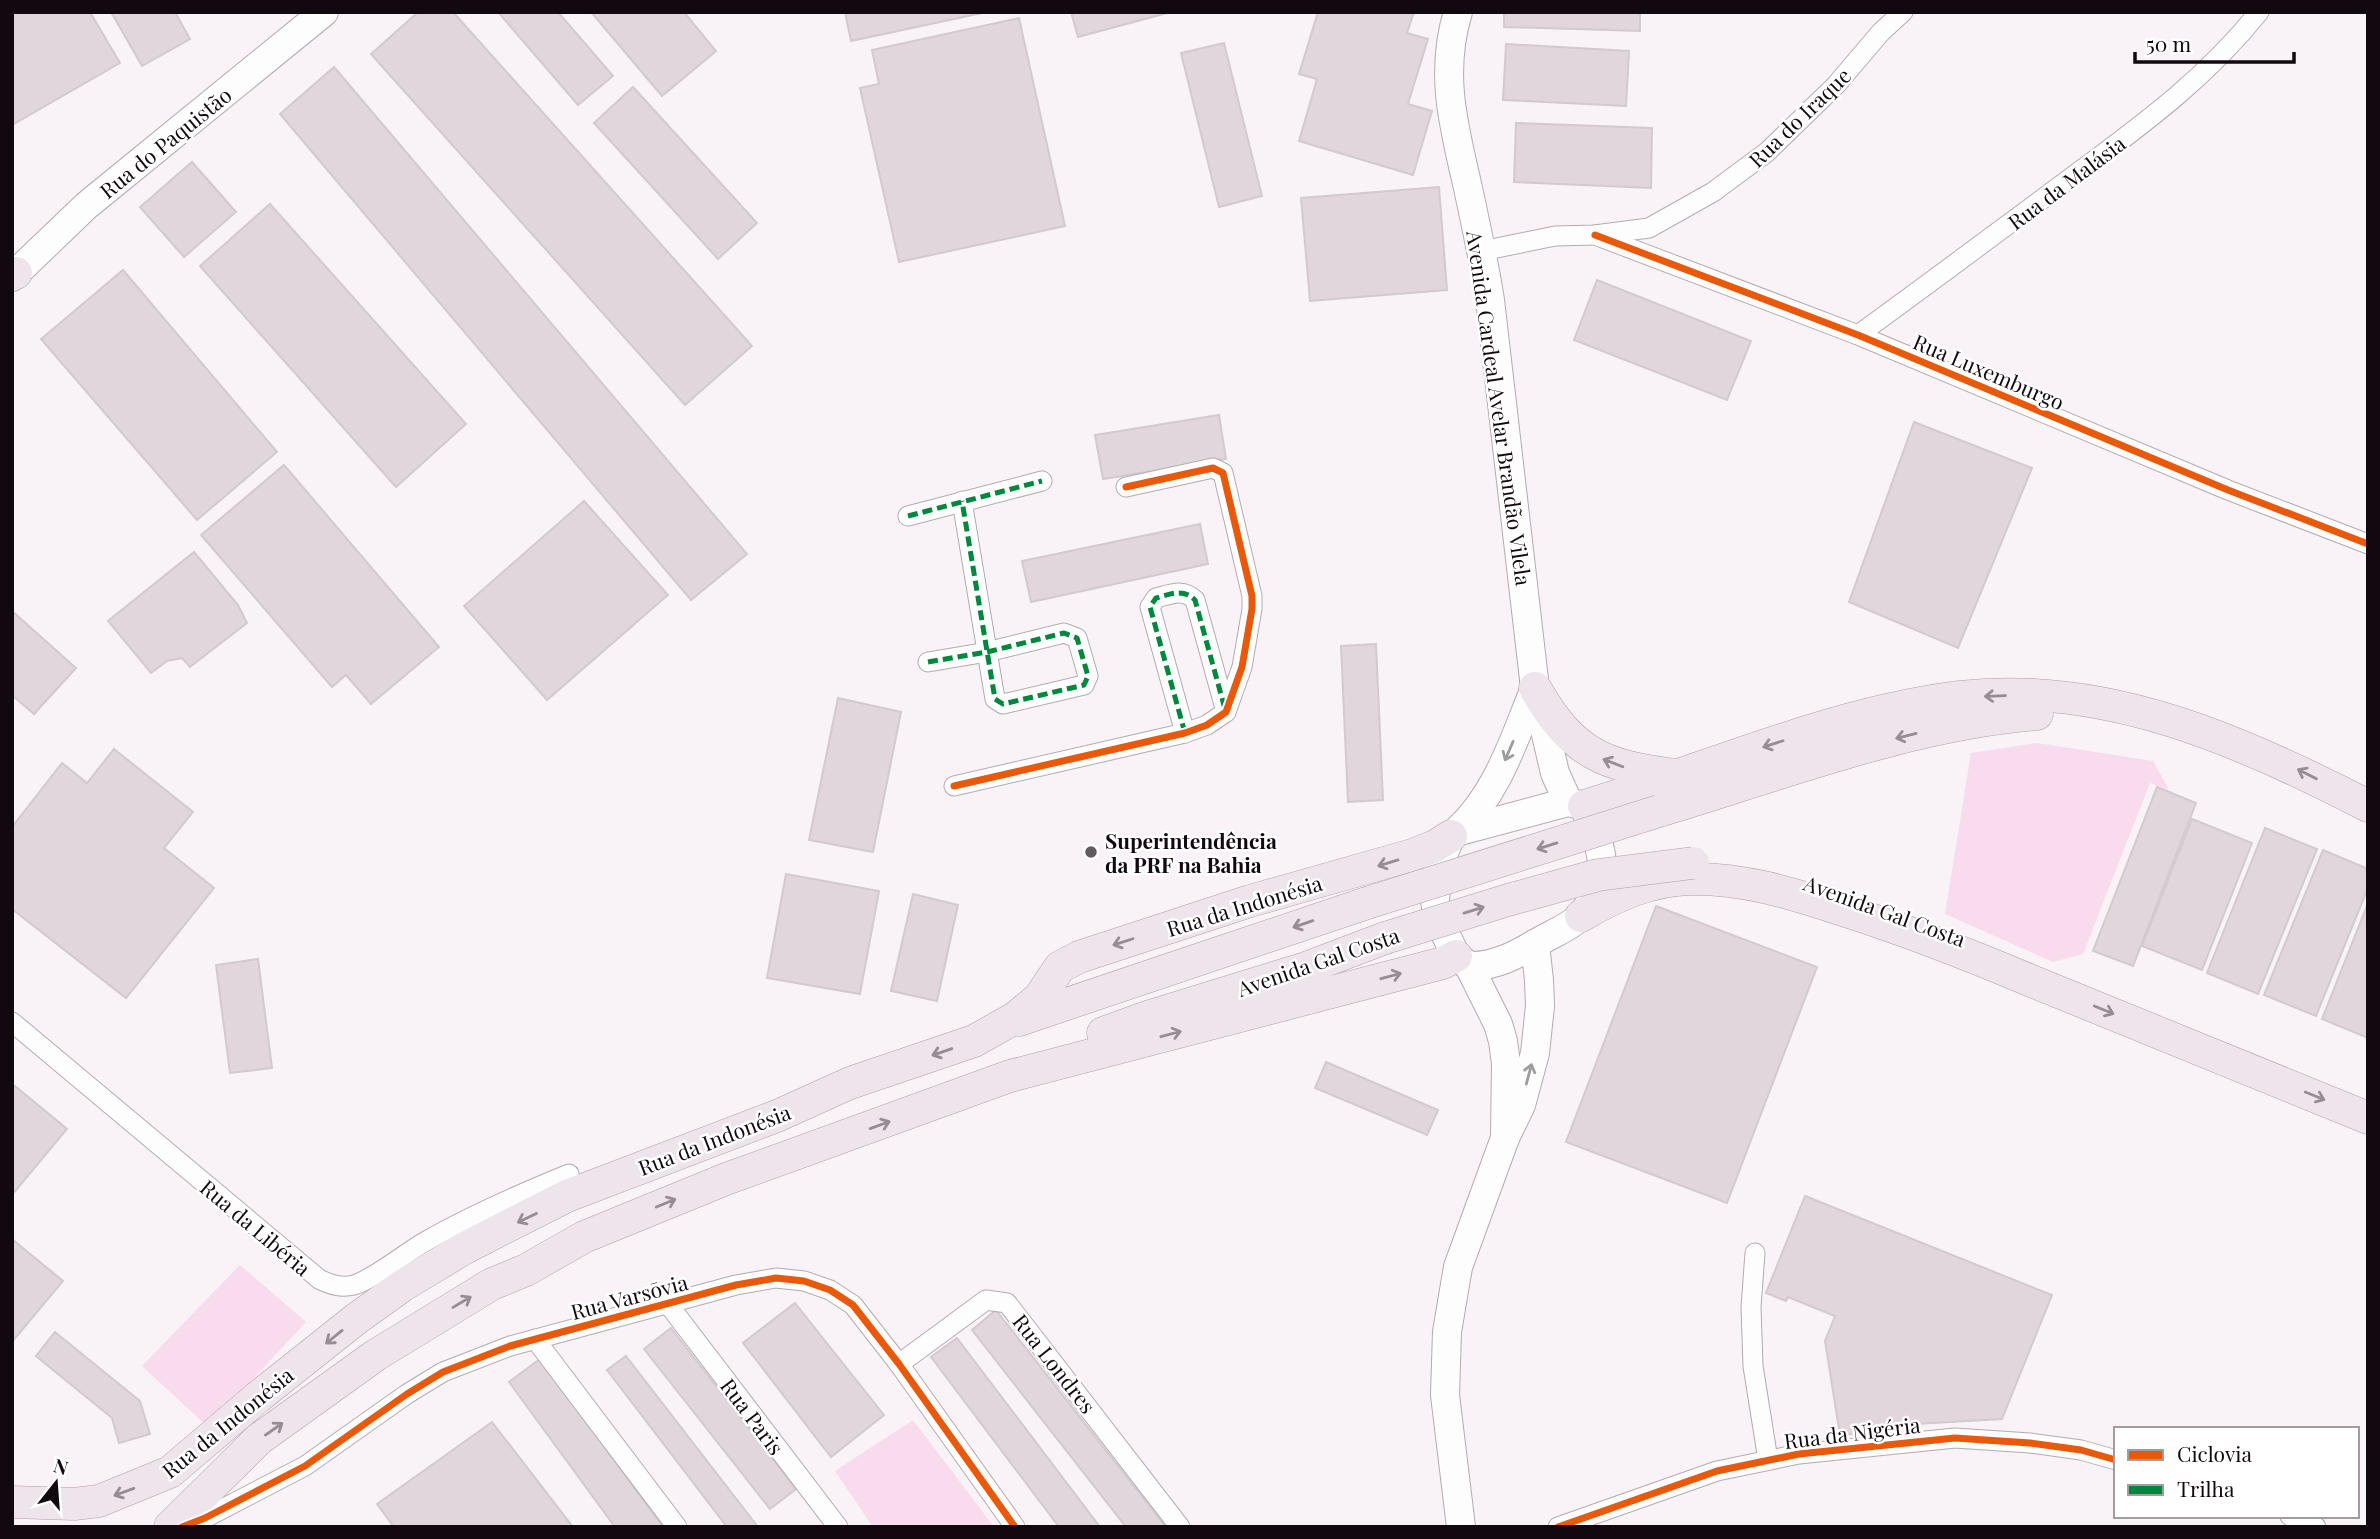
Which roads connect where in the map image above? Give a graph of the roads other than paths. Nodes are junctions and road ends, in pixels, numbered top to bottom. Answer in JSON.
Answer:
{"nodes":[{"id":1,"x":324,"y":12,"type":"edge"},
{"id":2,"x":1458,"y":12,"type":"edge"},
{"id":3,"x":1903,"y":12,"type":"edge"},
{"id":4,"x":2259,"y":12,"type":"edge"},
{"id":5,"x":1595,"y":235,"type":"junction"},
{"id":6,"x":1482,"y":251,"type":"junction"},
{"id":7,"x":14,"y":275,"type":"edge"},
{"id":8,"x":1858,"y":335,"type":"junction"},
{"id":9,"x":1042,"y":481,"type":"dead end"},
{"id":10,"x":1126,"y":487,"type":"dead end"},
{"id":11,"x":962,"y":501,"type":"junction"},
{"id":12,"x":908,"y":516,"type":"dead end"},
{"id":13,"x":2368,"y":544,"type":"edge"},
{"id":14,"x":987,"y":652,"type":"junction"},
{"id":15,"x":928,"y":662,"type":"dead end"},
{"id":16,"x":1535,"y":688,"type":"junction"},
{"id":17,"x":2119,"y":707,"type":"junction"},
{"id":18,"x":1226,"y":712,"type":"junction"},
{"id":19,"x":1185,"y":733,"type":"junction"},
{"id":20,"x":1679,"y":775,"type":"junction"},
{"id":21,"x":954,"y":786,"type":"dead end"},
{"id":22,"x":1576,"y":804,"type":"junction"},
{"id":23,"x":2368,"y":806,"type":"edge"},
{"id":24,"x":1453,"y":834,"type":"junction"},
{"id":25,"x":1581,"y":916,"type":"junction"},
{"id":26,"x":1535,"y":944,"type":"junction"},
{"id":27,"x":1463,"y":961,"type":"junction"},
{"id":28,"x":2068,"y":996,"type":"junction"},
{"id":29,"x":12,"y":1022,"type":"edge"},
{"id":30,"x":1005,"y":1025,"type":"junction"},
{"id":31,"x":1010,"y":1076,"type":"junction"},
{"id":32,"x":2368,"y":1118,"type":"edge"},
{"id":33,"x":1505,"y":1138,"type":"junction"},
{"id":34,"x":569,"y":1174,"type":"dead end"},
{"id":35,"x":1755,"y":1253,"type":"dead end"},
{"id":36,"x":668,"y":1304,"type":"junction"},
{"id":37,"x":535,"y":1339,"type":"junction"},
{"id":38,"x":899,"y":1364,"type":"junction"},
{"id":39,"x":2114,"y":1459,"type":"edge"},
{"id":40,"x":1768,"y":1460,"type":"junction"},
{"id":41,"x":12,"y":1502,"type":"edge"},
{"id":42,"x":2295,"y":1518,"type":"edge"},
{"id":43,"x":170,"y":1527,"type":"edge"},
{"id":44,"x":182,"y":1527,"type":"edge"},
{"id":45,"x":677,"y":1527,"type":"edge"},
{"id":46,"x":838,"y":1527,"type":"edge"},
{"id":47,"x":1015,"y":1527,"type":"edge"},
{"id":48,"x":1180,"y":1527,"type":"edge"},
{"id":49,"x":1461,"y":1527,"type":"edge"},
{"id":50,"x":1558,"y":1527,"type":"edge"},
{"id":51,"x":2316,"y":1527,"type":"edge"}],
"edges":[{"from":1,"to":7,"type":"main road","name":"Rua do Paquistão"},
{"from":2,"to":6,"type":"main road","name":"Avenida Cardeal Avelar Brandão Vilela"},
{"from":3,"to":5,"type":"street","name":"Rua do Iraque"},
{"from":4,"to":8,"type":"street","name":"Rua da Malásia"},
{"from":5,"to":6,"type":"street","name":"Rua do Iraque"},
{"from":5,"to":8,"type":"street","name":"Rua Luxemburgo"},
{"from":6,"to":16,"type":"main road","name":"Avenida Cardeal Avelar Brandão Vilela"},
{"from":8,"to":13,"type":"street","name":"Rua Luxemburgo"},
{"from":9,"to":11,"type":"street"},
{"from":10,"to":18,"type":"street"},
{"from":11,"to":12,"type":"street"},
{"from":11,"to":14,"type":"street"},
{"from":14,"to":14,"type":"street"},
{"from":14,"to":15,"type":"street"},
{"from":20,"to":16,"type":"main road","one_way":true},
{"from":16,"to":22,"type":"main road","name":"Avenida Cardeal Avelar Brandão Vilela"},
{"from":16,"to":24,"type":"main road","name":"Rua da Indonésia","one_way":true},
{"from":17,"to":20,"type":"main road","one_way":true},
{"from":23,"to":17,"type":"main road","one_way":true},
{"from":17,"to":30,"type":"main road","one_way":true,"bridge":true},
{"from":18,"to":19,"type":"street"},
{"from":18,"to":19,"type":"street"},
{"from":19,"to":21,"type":"street"},
{"from":20,"to":22,"type":"main road"},
{"from":22,"to":24,"type":"main road","name":"Rua da Indonésia"},
{"from":22,"to":25,"type":"main road","name":"Avenida Cardeal Avelar Brandão Vilela"},
{"from":24,"to":27,"type":"main road","name":"Rua da Indonésia"},
{"from":24,"to":30,"type":"main road","name":"Rua da Indonésia","one_way":true},
{"from":25,"to":26,"type":"main road","name":"Avenida Gal Costa"},
{"from":25,"to":28,"type":"main road","name":"Avenida Gal Costa"},
{"from":26,"to":27,"type":"main road","name":"Avenida Gal Costa"},
{"from":33,"to":26,"type":"main road","one_way":true},
{"from":31,"to":27,"type":"main road","name":"Avenida Gal Costa","one_way":true},
{"from":27,"to":33,"type":"main road"},
{"from":31,"to":28,"type":"main road","name":"Avenida Gal Costa","one_way":true,"bridge":true},
{"from":28,"to":32,"type":"main road","name":"Avenida Gal Costa","one_way":true},
{"from":29,"to":34,"type":"street","name":"Rua da Libéria"},
{"from":30,"to":41,"type":"main road","name":"Rua da Indonésia","one_way":true},
{"from":43,"to":31,"type":"main road","name":"Rua da Indonésia","one_way":true},
{"from":33,"to":49,"type":"main road"},
{"from":35,"to":40,"type":"street"},
{"from":36,"to":37,"type":"street","name":"Rua Varsōvia"},
{"from":36,"to":38,"type":"street","name":"Rua Varsōvia"},
{"from":36,"to":46,"type":"street","name":"Rua Paris"},
{"from":37,"to":44,"type":"street","name":"Rua Varsōvia"},
{"from":37,"to":45,"type":"street"},
{"from":38,"to":47,"type":"street","name":"Rua Varsōvia"},
{"from":38,"to":48,"type":"street","name":"Rua Londres"},
{"from":39,"to":40,"type":"street","name":"Rua da Nigéria"},
{"from":40,"to":50,"type":"street","name":"Rua da Nigéria"},
{"from":42,"to":51,"type":"street"}]}
